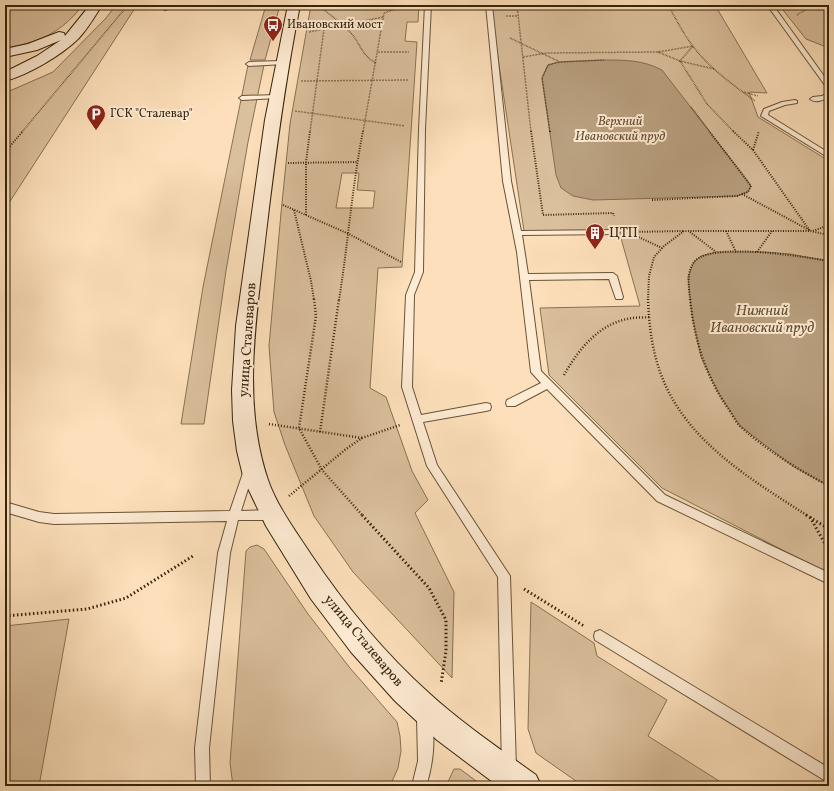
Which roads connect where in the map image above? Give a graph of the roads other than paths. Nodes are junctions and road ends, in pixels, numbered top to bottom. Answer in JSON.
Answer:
{"nodes":[{"id":1,"x":175,"y":5,"type":"edge"},
{"id":2,"x":294,"y":5,"type":"edge"},
{"id":3,"x":428,"y":5,"type":"edge"},
{"id":4,"x":489,"y":5,"type":"edge"},
{"id":5,"x":770,"y":5,"type":"edge"},
{"id":6,"x":94,"y":8,"type":"edge"},
{"id":7,"x":165,"y":8,"type":"dead end"},
{"id":8,"x":5,"y":53,"type":"edge"},
{"id":9,"x":282,"y":63,"type":"junction"},
{"id":10,"x":249,"y":64,"type":"dead end"},
{"id":11,"x":5,"y":76,"type":"edge"},
{"id":12,"x":829,"y":87,"type":"edge"},
{"id":13,"x":829,"y":94,"type":"edge"},
{"id":14,"x":276,"y":97,"type":"junction"},
{"id":15,"x":242,"y":98,"type":"dead end"},
{"id":16,"x":813,"y":99,"type":"dead end"},
{"id":17,"x":795,"y":102,"type":"dead end"},
{"id":18,"x":829,"y":156,"type":"edge"},
{"id":19,"x":616,"y":232,"type":"dead end"},
{"id":20,"x":517,"y":233,"type":"junction"},
{"id":21,"x":524,"y":277,"type":"junction"},
{"id":22,"x":619,"y":297,"type":"dead end"},
{"id":23,"x":548,"y":384,"type":"junction"},
{"id":24,"x":511,"y":403,"type":"dead end"},
{"id":25,"x":486,"y":407,"type":"dead end"},
{"id":26,"x":417,"y":419,"type":"junction"},
{"id":27,"x":252,"y":460,"type":"junction"},
{"id":28,"x":5,"y":507,"type":"edge"},
{"id":29,"x":273,"y":515,"type":"junction"},
{"id":30,"x":234,"y":516,"type":"junction"},
{"id":31,"x":829,"y":579,"type":"edge"},
{"id":32,"x":600,"y":636,"type":"road end"},
{"id":33,"x":432,"y":696,"type":"junction"},
{"id":34,"x":829,"y":776,"type":"edge"},
{"id":35,"x":517,"y":780,"type":"edge"},
{"id":36,"x":203,"y":786,"type":"edge"},
{"id":37,"x":419,"y":786,"type":"edge"}],
"edges":[{"from":1,"to":7,"type":"lane"},
{"from":2,"to":9,"type":"main road","name":"улица Сталеваров"},
{"from":3,"to":26,"type":"lane"},
{"from":4,"to":20,"type":"lane"},
{"from":5,"to":12,"type":"lane"},
{"from":6,"to":8,"type":"main road"},
{"from":6,"to":11,"type":"main road"},
{"from":9,"to":10,"type":"lane"},
{"from":9,"to":14,"type":"main road","name":"улица Сталеваров"},
{"from":13,"to":16,"type":"lane"},
{"from":14,"to":15,"type":"lane"},
{"from":14,"to":27,"type":"main road","name":"улица Сталеваров"},
{"from":17,"to":18,"type":"lane"},
{"from":19,"to":20,"type":"lane"},
{"from":20,"to":21,"type":"lane"},
{"from":21,"to":22,"type":"lane"},
{"from":21,"to":23,"type":"lane"},
{"from":23,"to":24,"type":"lane"},
{"from":23,"to":31,"type":"lane"},
{"from":25,"to":26,"type":"lane"},
{"from":26,"to":35,"type":"lane"},
{"from":27,"to":29,"type":"main road","name":"улица Сталеваров"},
{"from":27,"to":30,"type":"lane"},
{"from":28,"to":30,"type":"lane"},
{"from":29,"to":30,"type":"lane"},
{"from":29,"to":33,"type":"main road","name":"улица Сталеваров"},
{"from":30,"to":36,"type":"lane"},
{"from":32,"to":34,"type":"lane"},
{"from":33,"to":35,"type":"main road","name":"улица Сталеваров"},
{"from":33,"to":37,"type":"lane"}]}
